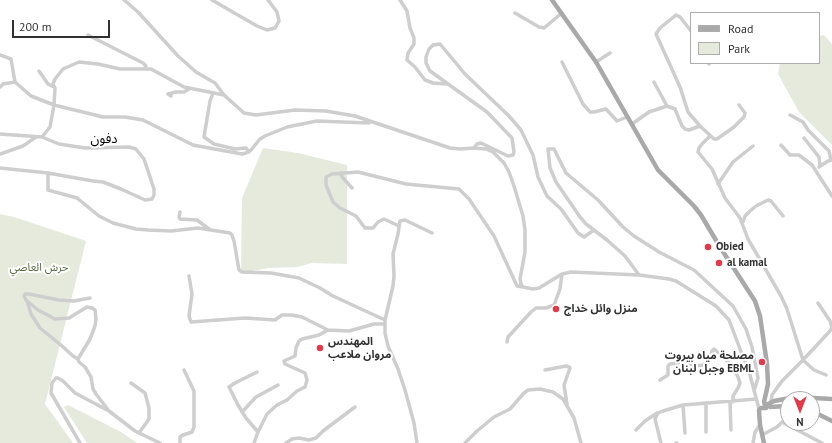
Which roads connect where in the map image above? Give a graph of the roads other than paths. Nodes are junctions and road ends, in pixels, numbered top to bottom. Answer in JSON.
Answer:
{"nodes":[{"id":1,"x":124,"y":0,"type":"edge"},
{"id":2,"x":212,"y":0,"type":"edge"},
{"id":3,"x":268,"y":0,"type":"edge"},
{"id":4,"x":400,"y":0,"type":"edge"},
{"id":5,"x":552,"y":0,"type":"edge"},
{"id":6,"x":515,"y":13,"type":"dead end"},
{"id":7,"x":562,"y":13,"type":"junction"},
{"id":8,"x":690,"y":30,"type":"edge"},
{"id":9,"x":88,"y":36,"type":"dead end"},
{"id":10,"x":610,"y":53,"type":"dead end"},
{"id":11,"x":0,"y":55,"type":"edge"},
{"id":12,"x":562,"y":62,"type":"dead end"},
{"id":13,"x":596,"y":62,"type":"junction"},
{"id":14,"x":145,"y":68,"type":"junction"},
{"id":15,"x":39,"y":71,"type":"dead end"},
{"id":16,"x":15,"y":82,"type":"junction"},
{"id":17,"x":654,"y":82,"type":"dead end"},
{"id":18,"x":1,"y":84,"type":"edge"},
{"id":19,"x":448,"y":84,"type":"junction"},
{"id":20,"x":55,"y":88,"type":"junction"},
{"id":21,"x":189,"y":89,"type":"junction"},
{"id":22,"x":213,"y":93,"type":"junction"},
{"id":23,"x":224,"y":95,"type":"junction"},
{"id":24,"x":171,"y":96,"type":"dead end"},
{"id":25,"x":54,"y":105,"type":"junction"},
{"id":26,"x":667,"y":106,"type":"junction"},
{"id":27,"x":739,"y":106,"type":"dead end"},
{"id":28,"x":790,"y":115,"type":"dead end"},
{"id":29,"x":627,"y":116,"type":"junction"},
{"id":30,"x":372,"y":123,"type":"junction"},
{"id":31,"x":632,"y":124,"type":"junction"},
{"id":32,"x":700,"y":126,"type":"junction"},
{"id":33,"x":0,"y":134,"type":"edge"},
{"id":34,"x":710,"y":136,"type":"junction"},
{"id":35,"x":36,"y":137,"type":"junction"},
{"id":36,"x":42,"y":137,"type":"junction"},
{"id":37,"x":804,"y":138,"type":"dead end"},
{"id":38,"x":781,"y":145,"type":"dead end"},
{"id":39,"x":753,"y":146,"type":"dead end"},
{"id":40,"x":474,"y":148,"type":"junction"},
{"id":41,"x":249,"y":152,"type":"junction"},
{"id":42,"x":0,"y":154,"type":"edge"},
{"id":43,"x":819,"y":157,"type":"junction"},
{"id":44,"x":830,"y":160,"type":"edge"},
{"id":45,"x":820,"y":166,"type":"junction"},
{"id":46,"x":0,"y":168,"type":"edge"},
{"id":47,"x":815,"y":170,"type":"junction"},
{"id":48,"x":48,"y":172,"type":"junction"},
{"id":49,"x":341,"y":173,"type":"junction"},
{"id":50,"x":718,"y":184,"type":"junction"},
{"id":51,"x":352,"y":188,"type":"dead end"},
{"id":52,"x":832,"y":196,"type":"edge"},
{"id":53,"x":180,"y":212,"type":"dead end"},
{"id":54,"x":783,"y":216,"type":"dead end"},
{"id":55,"x":742,"y":222,"type":"junction"},
{"id":56,"x":399,"y":226,"type":"junction"},
{"id":57,"x":208,"y":229,"type":"junction"},
{"id":58,"x":594,"y":230,"type":"junction"},
{"id":59,"x":432,"y":233,"type":"dead end"},
{"id":60,"x":562,"y":274,"type":"junction"},
{"id":61,"x":639,"y":275,"type":"junction"},
{"id":62,"x":189,"y":276,"type":"dead end"},
{"id":63,"x":523,"y":287,"type":"junction"},
{"id":64,"x":90,"y":298,"type":"dead end"},
{"id":65,"x":26,"y":300,"type":"junction"},
{"id":66,"x":818,"y":303,"type":"dead end"},
{"id":67,"x":385,"y":322,"type":"junction"},
{"id":68,"x":832,"y":327,"type":"edge"},
{"id":69,"x":328,"y":330,"type":"junction"},
{"id":70,"x":508,"y":342,"type":"dead end"},
{"id":71,"x":78,"y":359,"type":"junction"},
{"id":72,"x":803,"y":360,"type":"junction"},
{"id":73,"x":184,"y":370,"type":"dead end"},
{"id":74,"x":545,"y":370,"type":"dead end"},
{"id":75,"x":257,"y":372,"type":"dead end"},
{"id":76,"x":826,"y":375,"type":"dead end"},
{"id":77,"x":660,"y":380,"type":"dead end"},
{"id":78,"x":131,"y":383,"type":"dead end"},
{"id":79,"x":278,"y":386,"type":"dead end"},
{"id":80,"x":754,"y":391,"type":"junction"},
{"id":81,"x":756,"y":399,"type":"junction"},
{"id":82,"x":832,"y":399,"type":"edge"},
{"id":83,"x":731,"y":402,"type":"junction"},
{"id":84,"x":706,"y":403,"type":"junction"},
{"id":85,"x":568,"y":405,"type":"junction"},
{"id":86,"x":683,"y":405,"type":"junction"},
{"id":87,"x":768,"y":405,"type":"junction"},
{"id":88,"x":780,"y":406,"type":"edge"},
{"id":89,"x":355,"y":407,"type":"dead end"},
{"id":90,"x":759,"y":409,"type":"junction"},
{"id":91,"x":109,"y":411,"type":"junction"},
{"id":92,"x":242,"y":412,"type":"junction"},
{"id":93,"x":658,"y":413,"type":"junction"},
{"id":94,"x":820,"y":415,"type":"edge"},
{"id":95,"x":832,"y":421,"type":"edge"},
{"id":96,"x":760,"y":425,"type":"junction"},
{"id":97,"x":636,"y":430,"type":"dead end"},
{"id":98,"x":731,"y":430,"type":"dead end"},
{"id":99,"x":258,"y":432,"type":"junction"},
{"id":100,"x":706,"y":432,"type":"dead end"},
{"id":101,"x":138,"y":433,"type":"junction"},
{"id":102,"x":685,"y":433,"type":"dead end"},
{"id":103,"x":762,"y":435,"type":"junction"},
{"id":104,"x":80,"y":443,"type":"edge"},
{"id":105,"x":160,"y":443,"type":"edge"},
{"id":106,"x":180,"y":443,"type":"edge"},
{"id":107,"x":254,"y":443,"type":"edge"},
{"id":108,"x":286,"y":443,"type":"edge"},
{"id":109,"x":418,"y":443,"type":"edge"},
{"id":110,"x":465,"y":443,"type":"edge"},
{"id":111,"x":581,"y":443,"type":"edge"},
{"id":112,"x":661,"y":443,"type":"edge"},
{"id":113,"x":753,"y":443,"type":"edge"},
{"id":114,"x":764,"y":443,"type":"edge"},
{"id":115,"x":822,"y":443,"type":"edge"}],
"edges":[{"from":1,"to":23,"type":"street"},
{"from":2,"to":3,"type":"street"},
{"from":4,"to":19,"type":"street"},
{"from":5,"to":7,"type":"main road"},
{"from":6,"to":7,"type":"street"},
{"from":7,"to":13,"type":"main road"},
{"from":8,"to":32,"type":"street"},
{"from":9,"to":14,"type":"street"},
{"from":10,"to":13,"type":"street"},
{"from":11,"to":16,"type":"street"},
{"from":12,"to":29,"type":"street"},
{"from":13,"to":29,"type":"main road"},
{"from":14,"to":20,"type":"street"},
{"from":14,"to":21,"type":"street"},
{"from":15,"to":20,"type":"street"},
{"from":16,"to":18,"type":"street"},
{"from":16,"to":25,"type":"street"},
{"from":17,"to":26,"type":"street"},
{"from":19,"to":40,"type":"street"},
{"from":19,"to":58,"type":"street"},
{"from":20,"to":25,"type":"street"},
{"from":21,"to":22,"type":"street"},
{"from":21,"to":24,"type":"street"},
{"from":22,"to":23,"type":"street"},
{"from":22,"to":41,"type":"street"},
{"from":23,"to":30,"type":"street"},
{"from":25,"to":36,"type":"street"},
{"from":25,"to":41,"type":"street"},
{"from":26,"to":31,"type":"street"},
{"from":26,"to":32,"type":"street"},
{"from":27,"to":34,"type":"street"},
{"from":28,"to":44,"type":"street"},
{"from":29,"to":31,"type":"main road"},
{"from":30,"to":40,"type":"street"},
{"from":30,"to":41,"type":"street"},
{"from":31,"to":87,"type":"main road"},
{"from":32,"to":34,"type":"street"},
{"from":33,"to":35,"type":"street"},
{"from":34,"to":50,"type":"street"},
{"from":35,"to":36,"type":"street"},
{"from":35,"to":42,"type":"street"},
{"from":36,"to":48,"type":"street"},
{"from":37,"to":43,"type":"street"},
{"from":38,"to":47,"type":"street"},
{"from":39,"to":50,"type":"street"},
{"from":40,"to":63,"type":"street"},
{"from":43,"to":44,"type":"street"},
{"from":43,"to":45,"type":"street"},
{"from":44,"to":45,"type":"street"},
{"from":45,"to":47,"type":"street"},
{"from":46,"to":48,"type":"street"},
{"from":47,"to":52,"type":"street"},
{"from":48,"to":57,"type":"street"},
{"from":49,"to":51,"type":"street"},
{"from":49,"to":56,"type":"street"},
{"from":49,"to":63,"type":"street"},
{"from":50,"to":55,"type":"street"},
{"from":53,"to":57,"type":"street"},
{"from":54,"to":55,"type":"street"},
{"from":55,"to":72,"type":"street"},
{"from":56,"to":59,"type":"street"},
{"from":56,"to":67,"type":"street"},
{"from":57,"to":67,"type":"street"},
{"from":58,"to":61,"type":"street"},
{"from":58,"to":80,"type":"street"},
{"from":60,"to":61,"type":"street"},
{"from":60,"to":63,"type":"street"},
{"from":60,"to":70,"type":"street"},
{"from":61,"to":80,"type":"street"},
{"from":62,"to":69,"type":"street"},
{"from":64,"to":65,"type":"street"},
{"from":65,"to":71,"type":"street"},
{"from":65,"to":71,"type":"street"},
{"from":66,"to":68,"type":"street"},
{"from":67,"to":69,"type":"street"},
{"from":67,"to":109,"type":"street"},
{"from":68,"to":72,"type":"street"},
{"from":69,"to":99,"type":"street"},
{"from":71,"to":91,"type":"street"},
{"from":72,"to":76,"type":"street"},
{"from":72,"to":87,"type":"street"},
{"from":73,"to":106,"type":"street"},
{"from":74,"to":85,"type":"street"},
{"from":75,"to":92,"type":"street"},
{"from":77,"to":83,"type":"street"},
{"from":78,"to":101,"type":"street"},
{"from":79,"to":92,"type":"street"},
{"from":80,"to":81,"type":"street"},
{"from":81,"to":83,"type":"street"},
{"from":81,"to":90,"type":"street"},
{"from":82,"to":87,"type":"main road"},
{"from":83,"to":84,"type":"street"},
{"from":83,"to":98,"type":"street"},
{"from":84,"to":86,"type":"street"},
{"from":84,"to":100,"type":"street"},
{"from":85,"to":110,"type":"street"},
{"from":85,"to":111,"type":"street"},
{"from":86,"to":93,"type":"street"},
{"from":86,"to":102,"type":"street"},
{"from":87,"to":88,"type":"main road"},
{"from":87,"to":90,"type":"main road"},
{"from":89,"to":108,"type":"street"},
{"from":90,"to":96,"type":"main road"},
{"from":91,"to":101,"type":"street"},
{"from":91,"to":104,"type":"street"},
{"from":92,"to":99,"type":"street"},
{"from":93,"to":97,"type":"street"},
{"from":93,"to":112,"type":"street"},
{"from":94,"to":95,"type":"main road"},
{"from":96,"to":103,"type":"main road"},
{"from":96,"to":113,"type":"street"},
{"from":99,"to":107,"type":"street"},
{"from":101,"to":105,"type":"street"},
{"from":103,"to":114,"type":"main road"},
{"from":103,"to":115,"type":"street"}]}
